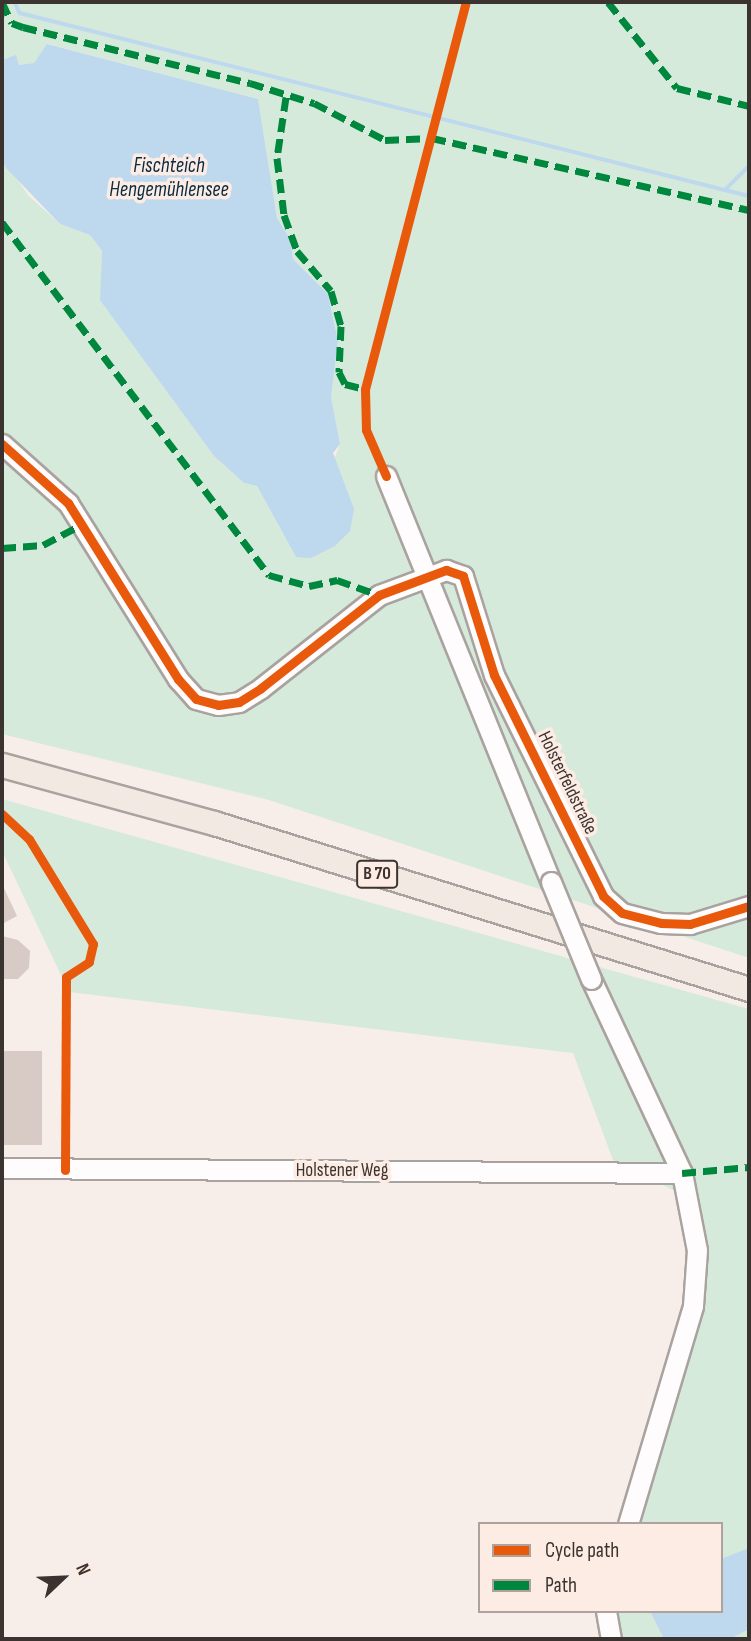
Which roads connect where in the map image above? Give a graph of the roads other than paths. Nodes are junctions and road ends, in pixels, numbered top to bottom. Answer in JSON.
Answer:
{"nodes":[{"id":1,"x":2,"y":444,"type":"edge"},
{"id":2,"x":386,"y":477,"type":"dead end"},
{"id":3,"x":426,"y":577,"type":"junction"},
{"id":4,"x":2,"y":765,"type":"edge"},
{"id":5,"x":749,"y":906,"type":"edge"},
{"id":6,"x":749,"y":989,"type":"edge"},
{"id":7,"x":2,"y":1168,"type":"edge"},
{"id":8,"x":682,"y":1173,"type":"junction"},
{"id":9,"x":629,"y":1522,"type":"edge"},
{"id":10,"x":607,"y":1613,"type":"edge"},
{"id":11,"x":611,"y":1639,"type":"edge"}],
"edges":[{"from":1,"to":3,"type":"street"},
{"from":2,"to":3,"type":"street"},
{"from":3,"to":5,"type":"street","name":"Holsterfeldstraße"},
{"from":3,"to":8,"type":"street","bridge":true},
{"from":4,"to":6,"type":"main road","number":"B 70"},
{"from":7,"to":8,"type":"street","name":"Holstener Weg"},
{"from":8,"to":9,"type":"street"},
{"from":10,"to":11,"type":"street"}]}
